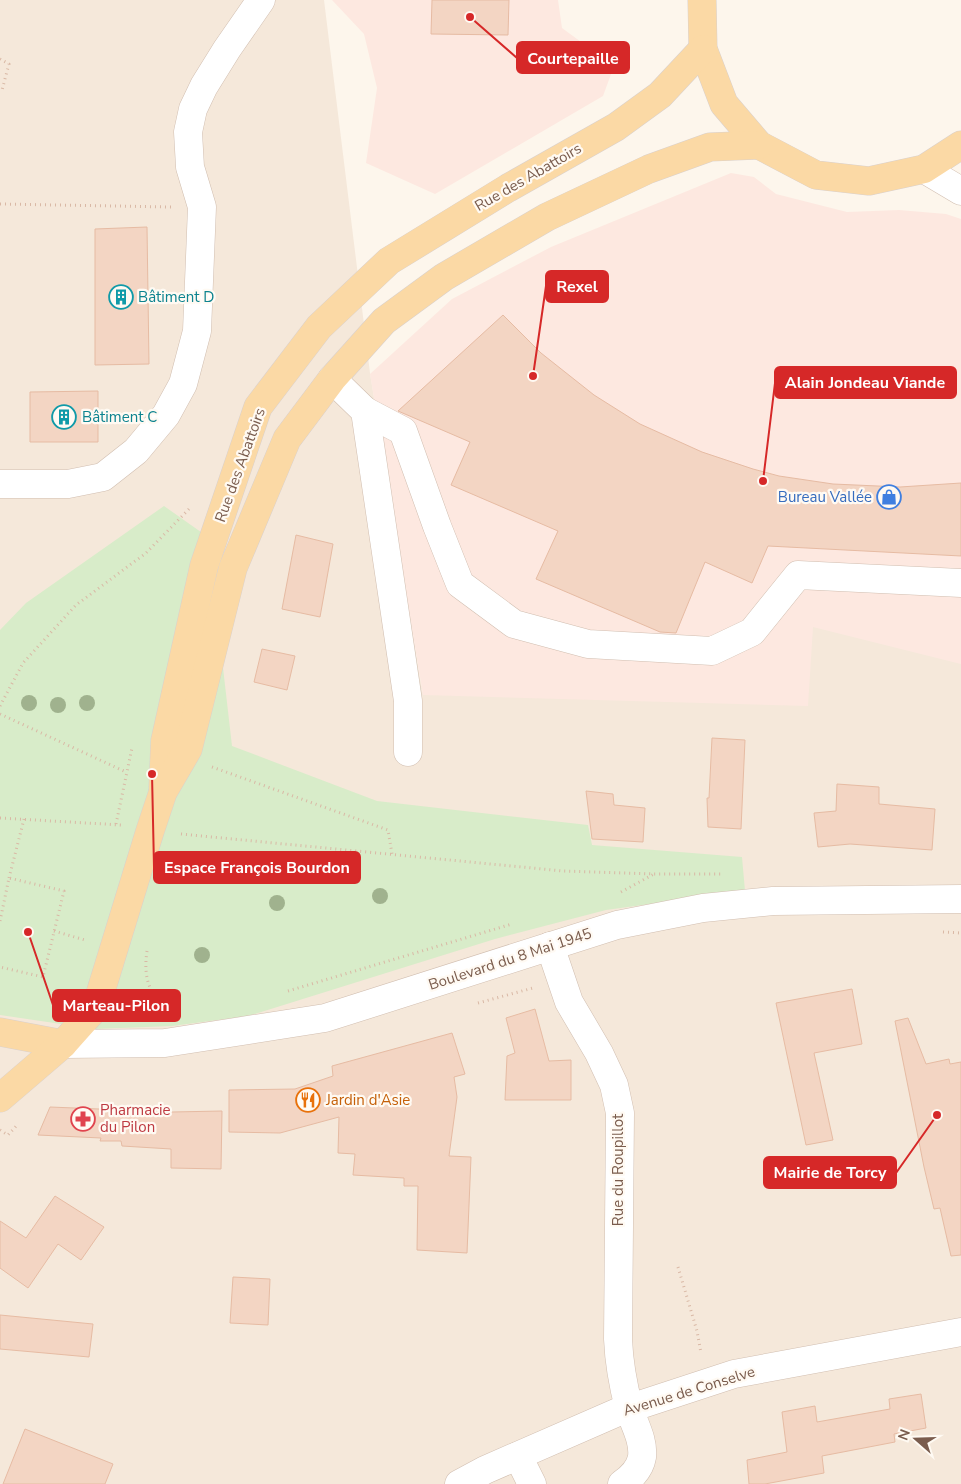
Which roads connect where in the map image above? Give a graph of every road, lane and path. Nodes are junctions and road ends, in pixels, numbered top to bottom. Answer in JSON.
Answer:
{"nodes":[{"id":1,"x":261,"y":0,"type":"edge"},
{"id":2,"x":702,"y":0,"type":"edge"},
{"id":3,"x":703,"y":49,"type":"junction"},
{"id":4,"x":0,"y":59,"type":"edge"},
{"id":5,"x":1,"y":90,"type":"edge"},
{"id":6,"x":0,"y":96,"type":"edge"},
{"id":7,"x":759,"y":145,"type":"junction"},
{"id":8,"x":961,"y":145,"type":"edge"},
{"id":9,"x":924,"y":169,"type":"junction"},
{"id":10,"x":961,"y":191,"type":"edge"},
{"id":11,"x":0,"y":204,"type":"edge"},
{"id":12,"x":202,"y":207,"type":"junction"},
{"id":13,"x":332,"y":379,"type":"junction"},
{"id":14,"x":365,"y":411,"type":"junction"},
{"id":15,"x":0,"y":484,"type":"edge"},
{"id":16,"x":195,"y":503,"type":"dead end"},
{"id":17,"x":961,"y":584,"type":"edge"},
{"id":18,"x":0,"y":706,"type":"edge"},
{"id":19,"x":0,"y":714,"type":"edge"},
{"id":20,"x":408,"y":752,"type":"dead end"},
{"id":21,"x":210,"y":766,"type":"dead end"},
{"id":22,"x":126,"y":772,"type":"dead end"},
{"id":23,"x":163,"y":792,"type":"junction"},
{"id":24,"x":0,"y":818,"type":"edge"},
{"id":25,"x":24,"y":819,"type":"junction"},
{"id":26,"x":185,"y":825,"type":"dead end"},
{"id":27,"x":150,"y":831,"type":"junction"},
{"id":28,"x":183,"y":834,"type":"junction"},
{"id":29,"x":180,"y":843,"type":"dead end"},
{"id":30,"x":392,"y":854,"type":"junction"},
{"id":31,"x":654,"y":874,"type":"junction"},
{"id":32,"x":723,"y":874,"type":"dead end"},
{"id":33,"x":10,"y":878,"type":"junction"},
{"id":34,"x":620,"y":892,"type":"dead end"},
{"id":35,"x":961,"y":899,"type":"edge"},
{"id":36,"x":0,"y":921,"type":"edge"},
{"id":37,"x":520,"y":922,"type":"dead end"},
{"id":38,"x":550,"y":946,"type":"junction"},
{"id":39,"x":147,"y":949,"type":"dead end"},
{"id":40,"x":0,"y":967,"type":"edge"},
{"id":41,"x":282,"y":993,"type":"dead end"},
{"id":42,"x":180,"y":1013,"type":"dead end"},
{"id":43,"x":0,"y":1032,"type":"edge"},
{"id":44,"x":63,"y":1044,"type":"junction"},
{"id":45,"x":0,"y":1098,"type":"edge"},
{"id":46,"x":678,"y":1266,"type":"dead end"},
{"id":47,"x":961,"y":1333,"type":"edge"},
{"id":48,"x":707,"y":1383,"type":"junction"},
{"id":49,"x":629,"y":1408,"type":"junction"},
{"id":50,"x":518,"y":1456,"type":"junction"},
{"id":51,"x":459,"y":1484,"type":"edge"},
{"id":52,"x":532,"y":1484,"type":"edge"},
{"id":53,"x":622,"y":1484,"type":"edge"}],
"edges":[{"from":1,"to":12,"type":"street"},
{"from":2,"to":3,"type":"main road"},
{"from":3,"to":7,"type":"main road"},
{"from":3,"to":23,"type":"main road","name":"Rue des Abattoirs"},
{"from":4,"to":5,"type":"path"},
{"from":5,"to":6,"type":"path"},
{"from":7,"to":9,"type":"main road"},
{"from":7,"to":13,"type":"main road"},
{"from":8,"to":9,"type":"main road"},
{"from":9,"to":10,"type":"street"},
{"from":11,"to":12,"type":"path"},
{"from":12,"to":15,"type":"street"},
{"from":13,"to":14,"type":"street"},
{"from":13,"to":23,"type":"main road"},
{"from":14,"to":17,"type":"street"},
{"from":14,"to":20,"type":"street"},
{"from":16,"to":18,"type":"path"},
{"from":19,"to":22,"type":"path"},
{"from":21,"to":30,"type":"path"},
{"from":23,"to":27,"type":"main road"},
{"from":24,"to":25,"type":"path"},
{"from":25,"to":27,"type":"path"},
{"from":25,"to":33,"type":"path"},
{"from":26,"to":28,"type":"path"},
{"from":27,"to":28,"type":"path"},
{"from":27,"to":44,"type":"main road"},
{"from":28,"to":29,"type":"path"},
{"from":28,"to":30,"type":"path"},
{"from":30,"to":31,"type":"path"},
{"from":31,"to":32,"type":"path"},
{"from":31,"to":34,"type":"path"},
{"from":33,"to":36,"type":"path"},
{"from":33,"to":40,"type":"path"},
{"from":35,"to":38,"type":"street","name":"Boulevard du 8 Mai 1945"},
{"from":37,"to":41,"type":"path"},
{"from":38,"to":44,"type":"street","name":"Boulevard du 8 Mai 1945"},
{"from":38,"to":49,"type":"street","name":"Rue du Roupillot"},
{"from":39,"to":42,"type":"path"},
{"from":43,"to":44,"type":"main road"},
{"from":44,"to":45,"type":"main road"},
{"from":46,"to":48,"type":"path"},
{"from":47,"to":48,"type":"street","name":"Avenue de Conselve"},
{"from":48,"to":49,"type":"street","name":"Avenue de Conselve"},
{"from":49,"to":50,"type":"street","name":"Avenue de Conselve"},
{"from":49,"to":53,"type":"street","name":"Rue du Roupillot"},
{"from":50,"to":51,"type":"street","name":"Avenue de Conselve"},
{"from":50,"to":52,"type":"street"}]}
